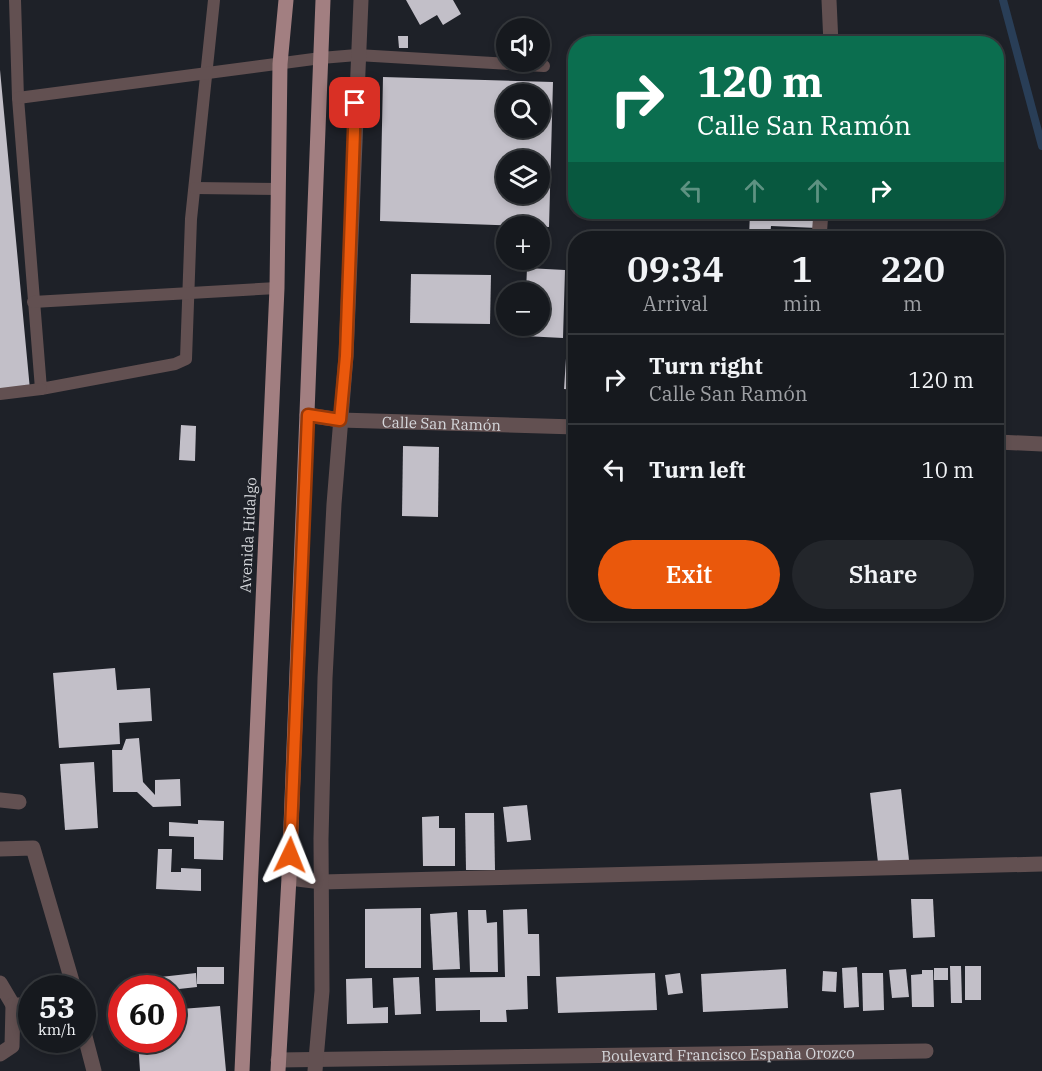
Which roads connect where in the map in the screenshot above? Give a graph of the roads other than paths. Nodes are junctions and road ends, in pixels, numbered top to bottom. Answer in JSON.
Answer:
{"nodes":[{"id":1,"x":15,"y":0,"type":"edge"},
{"id":2,"x":214,"y":0,"type":"edge"},
{"id":3,"x":286,"y":0,"type":"edge"},
{"id":4,"x":323,"y":0,"type":"edge"},
{"id":5,"x":361,"y":0,"type":"edge"},
{"id":6,"x":829,"y":0,"type":"edge"},
{"id":7,"x":831,"y":36,"type":"edge"},
{"id":8,"x":357,"y":55,"type":"junction"},
{"id":9,"x":321,"y":58,"type":"junction"},
{"id":10,"x":496,"y":63,"type":"edge"},
{"id":11,"x":280,"y":64,"type":"junction"},
{"id":12,"x":207,"y":75,"type":"junction"},
{"id":13,"x":18,"y":98,"type":"junction"},
{"id":14,"x":195,"y":188,"type":"junction"},
{"id":15,"x":279,"y":189,"type":"junction"},
{"id":16,"x":277,"y":288,"type":"junction"},
{"id":17,"x":188,"y":293,"type":"junction"},
{"id":18,"x":33,"y":302,"type":"junction"},
{"id":19,"x":41,"y":389,"type":"junction"},
{"id":20,"x":0,"y":394,"type":"edge"},
{"id":21,"x":308,"y":415,"type":"junction"},
{"id":22,"x":340,"y":420,"type":"junction"},
{"id":23,"x":568,"y":427,"type":"edge"},
{"id":24,"x":1004,"y":442,"type":"edge"},
{"id":25,"x":1042,"y":444,"type":"edge"},
{"id":26,"x":0,"y":800,"type":"edge"},
{"id":27,"x":19,"y":802,"type":"dead end"},
{"id":28,"x":0,"y":849,"type":"edge"},
{"id":29,"x":1042,"y":864,"type":"edge"},
{"id":30,"x":289,"y":878,"type":"junction"},
{"id":31,"x":322,"y":882,"type":"junction"},
{"id":32,"x":70,"y":975,"type":"edge"},
{"id":33,"x":0,"y":983,"type":"edge"},
{"id":34,"x":13,"y":1005,"type":"junction"},
{"id":35,"x":18,"y":1005,"type":"edge"},
{"id":36,"x":926,"y":1051,"type":"dead end"},
{"id":37,"x":89,"y":1053,"type":"edge"},
{"id":38,"x":0,"y":1054,"type":"edge"},
{"id":39,"x":278,"y":1066,"type":"edge"},
{"id":40,"x":315,"y":1066,"type":"edge"},
{"id":41,"x":94,"y":1071,"type":"edge"},
{"id":42,"x":242,"y":1071,"type":"edge"}],
"edges":[{"from":1,"to":13,"type":"lane"},
{"from":2,"to":12,"type":"lane"},
{"from":3,"to":11,"type":"main road","name":"Avenida Hidalgo"},
{"from":4,"to":9,"type":"main road"},
{"from":5,"to":8,"type":"street"},
{"from":6,"to":7,"type":"street"},
{"from":8,"to":9,"type":"lane"},
{"from":8,"to":10,"type":"lane"},
{"from":8,"to":22,"type":"street"},
{"from":9,"to":11,"type":"lane"},
{"from":9,"to":21,"type":"main road"},
{"from":11,"to":12,"type":"lane"},
{"from":11,"to":15,"type":"main road","name":"Avenida Hidalgo"},
{"from":12,"to":13,"type":"lane"},
{"from":12,"to":14,"type":"lane"},
{"from":13,"to":18,"type":"lane"},
{"from":14,"to":15,"type":"lane"},
{"from":14,"to":17,"type":"lane"},
{"from":15,"to":16,"type":"main road","name":"Avenida Hidalgo"},
{"from":16,"to":17,"type":"lane"},
{"from":16,"to":42,"type":"main road","name":"Avenida Hidalgo"},
{"from":17,"to":18,"type":"lane"},
{"from":17,"to":19,"type":"lane"},
{"from":18,"to":19,"type":"lane"},
{"from":19,"to":20,"type":"lane"},
{"from":21,"to":22,"type":"street","name":"Calle San Ramón"},
{"from":21,"to":30,"type":"main road"},
{"from":22,"to":23,"type":"street","name":"Calle San Ramón"},
{"from":22,"to":31,"type":"street"},
{"from":24,"to":25,"type":"street"},
{"from":26,"to":27,"type":"street"},
{"from":28,"to":32,"type":"street"},
{"from":29,"to":31,"type":"street"},
{"from":30,"to":31,"type":"street"},
{"from":30,"to":39,"type":"main road"},
{"from":31,"to":40,"type":"street"},
{"from":33,"to":34,"type":"street"},
{"from":34,"to":35,"type":"street"},
{"from":34,"to":38,"type":"street"},
{"from":36,"to":40,"type":"street","name":"Boulevard Francisco España Orozco"},
{"from":37,"to":41,"type":"street"},
{"from":39,"to":40,"type":"street","name":"Boulevard Francisco España Orozco"}]}
